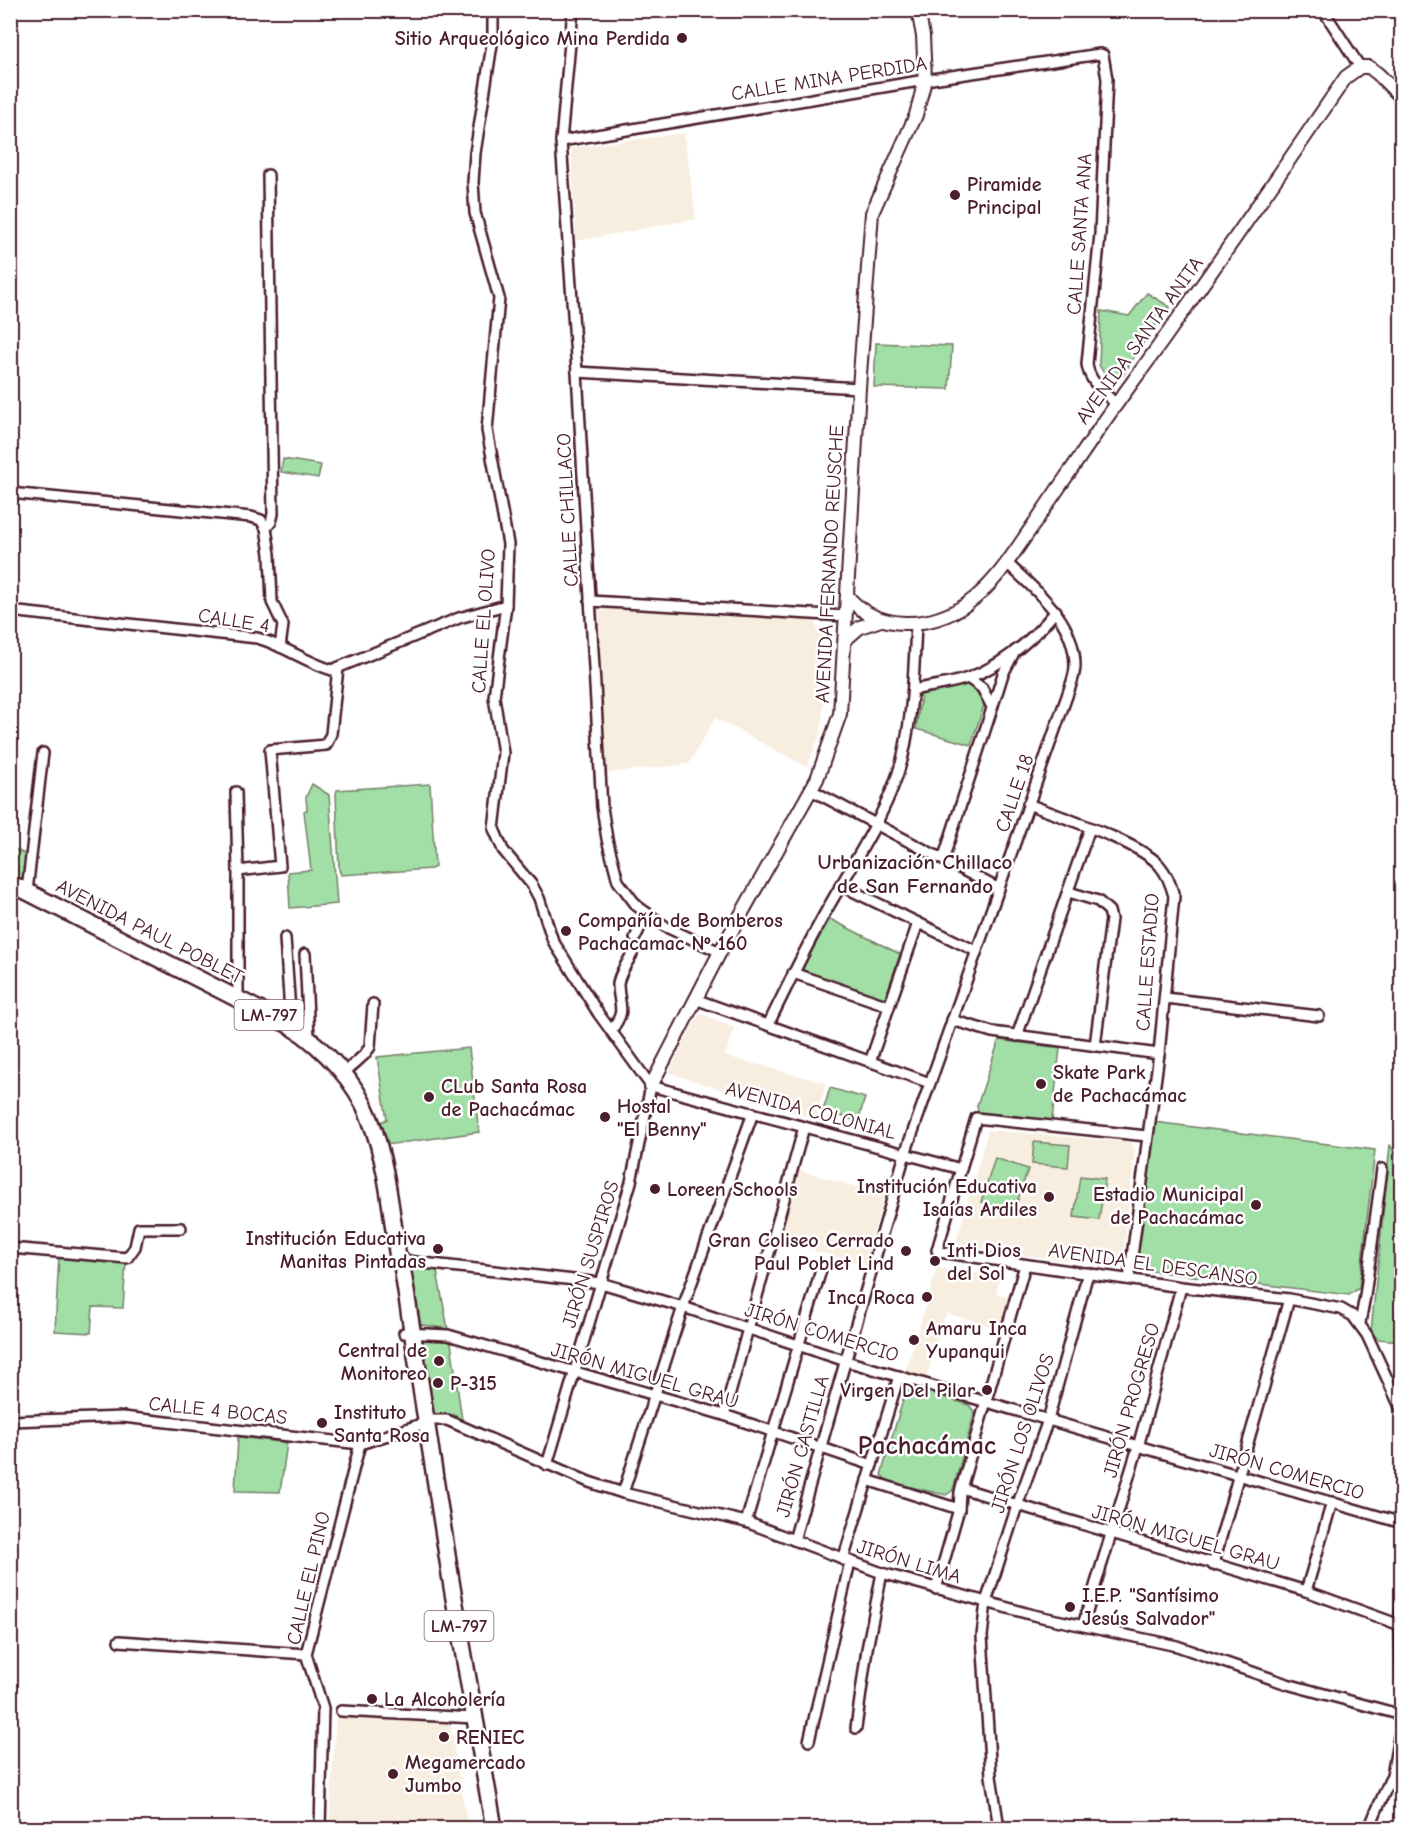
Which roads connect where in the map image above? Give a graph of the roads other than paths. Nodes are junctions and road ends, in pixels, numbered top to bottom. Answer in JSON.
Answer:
{"nodes":[{"id":1,"x":493,"y":10,"type":"edge"},
{"id":2,"x":573,"y":10,"type":"edge"},
{"id":3,"x":918,"y":10,"type":"edge"},
{"id":4,"x":1323,"y":10,"type":"edge"},
{"id":5,"x":1103,"y":55,"type":"joint"},
{"id":6,"x":1360,"y":67,"type":"junction"},
{"id":7,"x":925,"y":80,"type":"junction"},
{"id":8,"x":1401,"y":98,"type":"edge"},
{"id":9,"x":561,"y":141,"type":"junction"},
{"id":10,"x":268,"y":175,"type":"dead end"},
{"id":11,"x":577,"y":372,"type":"junction"},
{"id":12,"x":859,"y":388,"type":"junction"},
{"id":13,"x":1116,"y":404,"type":"junction"},
{"id":14,"x":10,"y":493,"type":"edge"},
{"id":15,"x":266,"y":528,"type":"junction"},
{"id":16,"x":1007,"y":563,"type":"junction"},
{"id":17,"x":848,"y":597,"type":"junction"},
{"id":18,"x":590,"y":601,"type":"junction"},
{"id":19,"x":506,"y":605,"type":"junction"},
{"id":20,"x":10,"y":611,"type":"edge"},
{"id":21,"x":1056,"y":611,"type":"junction"},
{"id":22,"x":846,"y":616,"type":"junction"},
{"id":23,"x":881,"y":620,"type":"junction"},
{"id":24,"x":916,"y":623,"type":"junction"},
{"id":25,"x":845,"y":640,"type":"junction"},
{"id":26,"x":280,"y":647,"type":"junction"},
{"id":27,"x":1015,"y":651,"type":"junction"},
{"id":28,"x":338,"y":668,"type":"junction"},
{"id":29,"x":968,"y":678,"type":"junction"},
{"id":30,"x":914,"y":690,"type":"junction"},
{"id":31,"x":992,"y":707,"type":"junction"},
{"id":32,"x":43,"y":753,"type":"dead end"},
{"id":33,"x":811,"y":790,"type":"junction"},
{"id":34,"x":236,"y":792,"type":"dead end"},
{"id":35,"x":1028,"y":804,"type":"junction"},
{"id":36,"x":877,"y":825,"type":"junction"},
{"id":37,"x":1090,"y":828,"type":"junction"},
{"id":38,"x":943,"y":860,"type":"junction"},
{"id":39,"x":238,"y":871,"type":"junction"},
{"id":40,"x":10,"y":883,"type":"edge"},
{"id":41,"x":840,"y":885,"type":"junction"},
{"id":42,"x":999,"y":889,"type":"junction"},
{"id":43,"x":27,"y":891,"type":"junction"},
{"id":44,"x":1069,"y":892,"type":"junction"},
{"id":45,"x":647,"y":913,"type":"junction"},
{"id":46,"x":918,"y":923,"type":"junction"},
{"id":47,"x":285,"y":938,"type":"dead end"},
{"id":48,"x":635,"y":938,"type":"dead end"},
{"id":49,"x":976,"y":951,"type":"junction"},
{"id":50,"x":720,"y":952,"type":"junction"},
{"id":51,"x":305,"y":954,"type":"dead end"},
{"id":52,"x":632,"y":954,"type":"dead end"},
{"id":53,"x":793,"y":973,"type":"junction"},
{"id":54,"x":1165,"y":998,"type":"junction"},
{"id":55,"x":238,"y":999,"type":"junction"},
{"id":56,"x":695,"y":999,"type":"junction"},
{"id":57,"x":373,"y":1004,"type":"dead end"},
{"id":58,"x":889,"y":1006,"type":"junction"},
{"id":59,"x":1319,"y":1016,"type":"dead end"},
{"id":60,"x":952,"y":1020,"type":"junction"},
{"id":61,"x":768,"y":1025,"type":"junction"},
{"id":62,"x":291,"y":1026,"type":"junction"},
{"id":63,"x":611,"y":1031,"type":"junction"},
{"id":64,"x":1017,"y":1036,"type":"junction"},
{"id":65,"x":309,"y":1038,"type":"junction"},
{"id":66,"x":1095,"y":1046,"type":"junction"},
{"id":67,"x":1159,"y":1054,"type":"junction"},
{"id":68,"x":870,"y":1062,"type":"junction"},
{"id":69,"x":343,"y":1074,"type":"junction"},
{"id":70,"x":930,"y":1083,"type":"junction"},
{"id":71,"x":651,"y":1086,"type":"junction"},
{"id":72,"x":753,"y":1113,"type":"junction"},
{"id":73,"x":804,"y":1127,"type":"junction"},
{"id":74,"x":1147,"y":1136,"type":"junction"},
{"id":75,"x":905,"y":1154,"type":"junction"},
{"id":76,"x":961,"y":1169,"type":"junction"},
{"id":77,"x":1382,"y":1169,"type":"dead end"},
{"id":78,"x":181,"y":1228,"type":"dead end"},
{"id":79,"x":10,"y":1248,"type":"edge"},
{"id":80,"x":398,"y":1258,"type":"junction"},
{"id":81,"x":1025,"y":1265,"type":"junction"},
{"id":82,"x":821,"y":1269,"type":"dead end"},
{"id":83,"x":1088,"y":1273,"type":"junction"},
{"id":84,"x":1129,"y":1279,"type":"junction"},
{"id":85,"x":601,"y":1283,"type":"junction"},
{"id":86,"x":1181,"y":1287,"type":"junction"},
{"id":87,"x":1289,"y":1299,"type":"junction"},
{"id":88,"x":682,"y":1307,"type":"junction"},
{"id":89,"x":1359,"y":1323,"type":"junction"},
{"id":90,"x":748,"y":1328,"type":"junction"},
{"id":91,"x":408,"y":1333,"type":"junction"},
{"id":92,"x":798,"y":1345,"type":"junction"},
{"id":93,"x":846,"y":1360,"type":"junction"},
{"id":94,"x":573,"y":1372,"type":"junction"},
{"id":95,"x":899,"y":1376,"type":"junction"},
{"id":96,"x":654,"y":1397,"type":"junction"},
{"id":97,"x":986,"y":1400,"type":"junction"},
{"id":98,"x":1401,"y":1411,"type":"edge"},
{"id":99,"x":724,"y":1415,"type":"junction"},
{"id":100,"x":1048,"y":1420,"type":"junction"},
{"id":101,"x":10,"y":1421,"type":"edge"},
{"id":102,"x":422,"y":1425,"type":"junction"},
{"id":103,"x":771,"y":1432,"type":"junction"},
{"id":104,"x":360,"y":1444,"type":"junction"},
{"id":105,"x":1138,"y":1447,"type":"junction"},
{"id":106,"x":820,"y":1448,"type":"junction"},
{"id":107,"x":547,"y":1465,"type":"junction"},
{"id":108,"x":872,"y":1465,"type":"junction"},
{"id":109,"x":1240,"y":1475,"type":"junction"},
{"id":110,"x":867,"y":1480,"type":"junction"},
{"id":111,"x":961,"y":1488,"type":"junction"},
{"id":112,"x":623,"y":1492,"type":"junction"},
{"id":113,"x":1332,"y":1502,"type":"junction"},
{"id":114,"x":1017,"y":1506,"type":"junction"},
{"id":115,"x":959,"y":1509,"type":"junction"},
{"id":116,"x":746,"y":1522,"type":"junction"},
{"id":117,"x":1401,"y":1522,"type":"edge"},
{"id":118,"x":1111,"y":1534,"type":"junction"},
{"id":119,"x":794,"y":1540,"type":"junction"},
{"id":120,"x":846,"y":1561,"type":"junction"},
{"id":121,"x":1213,"y":1564,"type":"junction"},
{"id":122,"x":882,"y":1574,"type":"junction"},
{"id":123,"x":1401,"y":1581,"type":"edge"},
{"id":124,"x":936,"y":1589,"type":"junction"},
{"id":125,"x":1306,"y":1591,"type":"junction"},
{"id":126,"x":986,"y":1602,"type":"junction"},
{"id":127,"x":1083,"y":1625,"type":"junction"},
{"id":128,"x":1400,"y":1625,"type":"junction"},
{"id":129,"x":118,"y":1641,"type":"dead end"},
{"id":130,"x":306,"y":1654,"type":"junction"},
{"id":131,"x":1401,"y":1689,"type":"edge"},
{"id":132,"x":341,"y":1711,"type":"dead end"},
{"id":133,"x":1401,"y":1715,"type":"edge"},
{"id":134,"x":470,"y":1718,"type":"junction"},
{"id":135,"x":1401,"y":1720,"type":"edge"},
{"id":136,"x":856,"y":1728,"type":"dead end"},
{"id":137,"x":809,"y":1741,"type":"dead end"},
{"id":138,"x":320,"y":1828,"type":"edge"},
{"id":139,"x":484,"y":1828,"type":"edge"},
{"id":140,"x":494,"y":1828,"type":"edge"},
{"id":141,"x":999,"y":1828,"type":"edge"},
{"id":142,"x":1369,"y":1828,"type":"edge"}],
"edges":[{"from":1,"to":19,"type":"street","name":"CALLE EL OLIVO"},
{"from":2,"to":9,"type":"street","name":"CALLE CHILLACO"},
{"from":3,"to":7,"type":"street","name":"AVENIDA FERNANDO REUSCHE"},
{"from":4,"to":6,"type":"street"},
{"from":5,"to":7,"type":"street","name":"CALLE MINA PERDIDA"},
{"from":5,"to":13,"type":"street","name":"CALLE SANTA ANA"},
{"from":6,"to":8,"type":"street"},
{"from":6,"to":13,"type":"street","name":"AVENIDA SANTA ANITA"},
{"from":7,"to":9,"type":"street","name":"CALLE MINA PERDIDA"},
{"from":7,"to":12,"type":"street","name":"AVENIDA FERNANDO REUSCHE"},
{"from":9,"to":11,"type":"street","name":"CALLE CHILLACO"},
{"from":10,"to":15,"type":"street"},
{"from":11,"to":12,"type":"street"},
{"from":11,"to":18,"type":"street","name":"CALLE CHILLACO"},
{"from":12,"to":17,"type":"street","name":"AVENIDA FERNANDO REUSCHE"},
{"from":13,"to":16,"type":"street","name":"AVENIDA SANTA ANITA"},
{"from":14,"to":15,"type":"street"},
{"from":15,"to":26,"type":"street"},
{"from":16,"to":21,"type":"street","name":"CALLE 18"},
{"from":16,"to":24,"type":"street","name":"AVENIDA SANTA ANITA"},
{"from":17,"to":22,"type":"street","name":"AVENIDA FERNANDO REUSCHE"},
{"from":17,"to":23,"type":"street","name":"AVENIDA SANTA ANITA"},
{"from":18,"to":22,"type":"street"},
{"from":18,"to":45,"type":"street","name":"CALLE CHILLACO"},
{"from":19,"to":28,"type":"street"},
{"from":19,"to":63,"type":"street","name":"CALLE EL OLIVO"},
{"from":20,"to":26,"type":"street","name":"CALLE 4"},
{"from":21,"to":27,"type":"street"},
{"from":21,"to":35,"type":"street","name":"CALLE 18"},
{"from":22,"to":25,"type":"street","name":"AVENIDA FERNANDO REUSCHE"},
{"from":23,"to":24,"type":"street","name":"AVENIDA SANTA ANITA"},
{"from":23,"to":25,"type":"street","name":"AVENIDA SANTA ANITA"},
{"from":24,"to":30,"type":"street"},
{"from":25,"to":33,"type":"street","name":"AVENIDA FERNANDO REUSCHE"},
{"from":26,"to":28,"type":"street","name":"CALLE 4"},
{"from":27,"to":29,"type":"street"},
{"from":27,"to":31,"type":"street"},
{"from":28,"to":39,"type":"street"},
{"from":29,"to":30,"type":"street"},
{"from":29,"to":31,"type":"street"},
{"from":30,"to":36,"type":"street"},
{"from":31,"to":38,"type":"street"},
{"from":32,"to":43,"type":"street"},
{"from":33,"to":36,"type":"street"},
{"from":33,"to":50,"type":"street","name":"AVENIDA FERNANDO REUSCHE"},
{"from":34,"to":39,"type":"street"},
{"from":35,"to":37,"type":"street","name":"CALLE ESTADIO"},
{"from":35,"to":42,"type":"street","name":"CALLE 18"},
{"from":36,"to":38,"type":"street"},
{"from":36,"to":41,"type":"street"},
{"from":37,"to":44,"type":"street"},
{"from":37,"to":54,"type":"street","name":"CALLE ESTADIO"},
{"from":38,"to":42,"type":"street"},
{"from":39,"to":55,"type":"street"},
{"from":40,"to":43,"type":"main road","name":"AVENIDA PAUL POBLET","number":"LM-797"},
{"from":41,"to":46,"type":"street"},
{"from":41,"to":53,"type":"street"},
{"from":42,"to":49,"type":"street","name":"CALLE 18"},
{"from":43,"to":55,"type":"main road","name":"AVENIDA PAUL POBLET","number":"LM-797"},
{"from":44,"to":64,"type":"street"},
{"from":44,"to":66,"type":"street"},
{"from":45,"to":48,"type":"street"},
{"from":45,"to":50,"type":"street","name":"CALLE CHILLACO"},
{"from":46,"to":49,"type":"street"},
{"from":46,"to":58,"type":"street"},
{"from":47,"to":62,"type":"street"},
{"from":49,"to":60,"type":"street","name":"CALLE 18"},
{"from":50,"to":56,"type":"street","name":"AVENIDA FERNANDO REUSCHE"},
{"from":51,"to":65,"type":"street"},
{"from":52,"to":63,"type":"street"},
{"from":53,"to":58,"type":"street"},
{"from":53,"to":61,"type":"street"},
{"from":54,"to":59,"type":"street"},
{"from":54,"to":67,"type":"street","name":"CALLE ESTADIO"},
{"from":55,"to":62,"type":"main road","name":"AVENIDA PAUL POBLET","number":"LM-797"},
{"from":56,"to":61,"type":"street"},
{"from":56,"to":71,"type":"street","name":"AVENIDA FERNANDO REUSCHE"},
{"from":57,"to":69,"type":"street"},
{"from":58,"to":68,"type":"street"},
{"from":60,"to":64,"type":"street"},
{"from":60,"to":70,"type":"street","name":"CALLE 18"},
{"from":61,"to":68,"type":"street"},
{"from":62,"to":65,"type":"main road","name":"AVENIDA PAUL POBLET","number":"LM-797"},
{"from":63,"to":71,"type":"street","name":"CALLE EL OLIVO"},
{"from":64,"to":66,"type":"street"},
{"from":65,"to":69,"type":"main road","name":"AVENIDA PAUL POBLET","number":"LM-797"},
{"from":66,"to":67,"type":"street"},
{"from":67,"to":74,"type":"street","name":"CALLE ESTADIO"},
{"from":68,"to":70,"type":"street"},
{"from":69,"to":80,"type":"main road","name":"AVENIDA PAUL POBLET","number":"LM-797"},
{"from":70,"to":75,"type":"street","name":"CALLE 18"},
{"from":71,"to":72,"type":"street","name":"AVENIDA COLONIAL"},
{"from":71,"to":85,"type":"street","name":"JIRÓN SUSPIROS"},
{"from":72,"to":73,"type":"street","name":"AVENIDA COLONIAL"},
{"from":72,"to":88,"type":"street"},
{"from":73,"to":75,"type":"street","name":"AVENIDA COLONIAL"},
{"from":73,"to":90,"type":"street"},
{"from":74,"to":76,"type":"street"},
{"from":74,"to":84,"type":"street","name":"CALLE ESTADIO"},
{"from":75,"to":76,"type":"street","name":"AVENIDA COLONIAL"},
{"from":75,"to":93,"type":"street","name":"JIRÓN CASTILLA"},
{"from":76,"to":81,"type":"street","name":"AVENIDA EL DESCANSO"},
{"from":77,"to":89,"type":"street"},
{"from":78,"to":79,"type":"street"},
{"from":80,"to":85,"type":"street","name":"JIRÓN COMERCIO"},
{"from":80,"to":91,"type":"main road","number":"LM-797"},
{"from":81,"to":83,"type":"street","name":"AVENIDA EL DESCANSO"},
{"from":81,"to":97,"type":"street"},
{"from":82,"to":92,"type":"street"},
{"from":83,"to":84,"type":"street","name":"AVENIDA EL DESCANSO"},
{"from":83,"to":100,"type":"street","name":"JIRÓN LOS OLIVOS"},
{"from":84,"to":86,"type":"street","name":"AVENIDA EL DESCANSO"},
{"from":85,"to":88,"type":"street","name":"JIRÓN COMERCIO"},
{"from":85,"to":94,"type":"street","name":"JIRÓN SUSPIROS"},
{"from":86,"to":87,"type":"street","name":"AVENIDA EL DESCANSO"},
{"from":86,"to":105,"type":"street","name":"JIRÓN PROGRESO"},
{"from":87,"to":89,"type":"street","name":"AVENIDA EL DESCANSO"},
{"from":87,"to":109,"type":"street"},
{"from":88,"to":90,"type":"street","name":"JIRÓN COMERCIO"},
{"from":88,"to":96,"type":"street"},
{"from":89,"to":98,"type":"street"},
{"from":90,"to":92,"type":"street","name":"JIRÓN COMERCIO"},
{"from":90,"to":99,"type":"street"},
{"from":91,"to":94,"type":"street","name":"JIRÓN MIGUEL GRAU"},
{"from":91,"to":102,"type":"main road","number":"LM-797"},
{"from":92,"to":93,"type":"street","name":"JIRÓN COMERCIO"},
{"from":92,"to":103,"type":"street"},
{"from":93,"to":95,"type":"street","name":"JIRÓN COMERCIO"},
{"from":93,"to":106,"type":"street","name":"JIRÓN CASTILLA"},
{"from":94,"to":96,"type":"street","name":"JIRÓN MIGUEL GRAU"},
{"from":94,"to":107,"type":"street","name":"JIRÓN SUSPIROS"},
{"from":95,"to":97,"type":"street","name":"JIRÓN COMERCIO"},
{"from":95,"to":108,"type":"street"},
{"from":96,"to":99,"type":"street","name":"JIRÓN MIGUEL GRAU"},
{"from":96,"to":112,"type":"street"},
{"from":97,"to":100,"type":"street","name":"JIRÓN COMERCIO"},
{"from":97,"to":111,"type":"street"},
{"from":99,"to":103,"type":"street","name":"JIRÓN MIGUEL GRAU"},
{"from":100,"to":105,"type":"street","name":"JIRÓN COMERCIO"},
{"from":100,"to":114,"type":"street","name":"JIRÓN LOS OLIVOS"},
{"from":101,"to":104,"type":"street","name":"CALLE 4 BOCAS"},
{"from":102,"to":104,"type":"street","name":"CALLE 4 BOCAS"},
{"from":102,"to":107,"type":"street","name":"JIRÓN LIMA"},
{"from":102,"to":134,"type":"main road","number":"LM-797"},
{"from":103,"to":106,"type":"street","name":"JIRÓN MIGUEL GRAU"},
{"from":103,"to":116,"type":"street"},
{"from":104,"to":130,"type":"street","name":"CALLE EL PINO"},
{"from":105,"to":109,"type":"street","name":"JIRÓN COMERCIO"},
{"from":105,"to":118,"type":"street","name":"JIRÓN PROGRESO"},
{"from":106,"to":108,"type":"street","name":"JIRÓN MIGUEL GRAU"},
{"from":106,"to":119,"type":"street","name":"JIRÓN CASTILLA"},
{"from":107,"to":112,"type":"street","name":"JIRÓN LIMA"},
{"from":108,"to":110,"type":"street"},
{"from":109,"to":113,"type":"street","name":"JIRÓN COMERCIO"},
{"from":109,"to":121,"type":"street"},
{"from":110,"to":115,"type":"street"},
{"from":110,"to":120,"type":"street"},
{"from":111,"to":114,"type":"street","name":"JIRÓN MIGUEL GRAU"},
{"from":111,"to":115,"type":"street"},
{"from":112,"to":116,"type":"street","name":"JIRÓN LIMA"},
{"from":113,"to":117,"type":"street","name":"JIRÓN COMERCIO"},
{"from":113,"to":125,"type":"street"},
{"from":114,"to":118,"type":"street","name":"JIRÓN MIGUEL GRAU"},
{"from":114,"to":126,"type":"street","name":"JIRÓN LOS OLIVOS"},
{"from":115,"to":124,"type":"street"},
{"from":116,"to":119,"type":"street","name":"JIRÓN LIMA"},
{"from":118,"to":121,"type":"street","name":"JIRÓN MIGUEL GRAU"},
{"from":118,"to":127,"type":"street","name":"JIRÓN PROGRESO"},
{"from":119,"to":120,"type":"street","name":"JIRÓN LIMA"},
{"from":120,"to":122,"type":"street","name":"JIRÓN LIMA"},
{"from":120,"to":137,"type":"street"},
{"from":121,"to":125,"type":"street","name":"JIRÓN MIGUEL GRAU"},
{"from":122,"to":124,"type":"street","name":"JIRÓN LIMA"},
{"from":122,"to":136,"type":"street"},
{"from":123,"to":128,"type":"street"},
{"from":124,"to":126,"type":"street","name":"JIRÓN LIMA"},
{"from":125,"to":128,"type":"street","name":"JIRÓN MIGUEL GRAU"},
{"from":126,"to":127,"type":"street","name":"JIRÓN LIMA"},
{"from":126,"to":141,"type":"street","name":"JIRÓN LOS OLIVOS"},
{"from":127,"to":133,"type":"street","name":"JIRÓN LIMA"},
{"from":128,"to":131,"type":"street"},
{"from":129,"to":130,"type":"street"},
{"from":130,"to":138,"type":"street","name":"CALLE EL PINO"},
{"from":132,"to":134,"type":"street"},
{"from":134,"to":139,"type":"main road","number":"LM-797"},
{"from":134,"to":140,"type":"main road","number":"LM-797"},
{"from":135,"to":142,"type":"street"}]}
